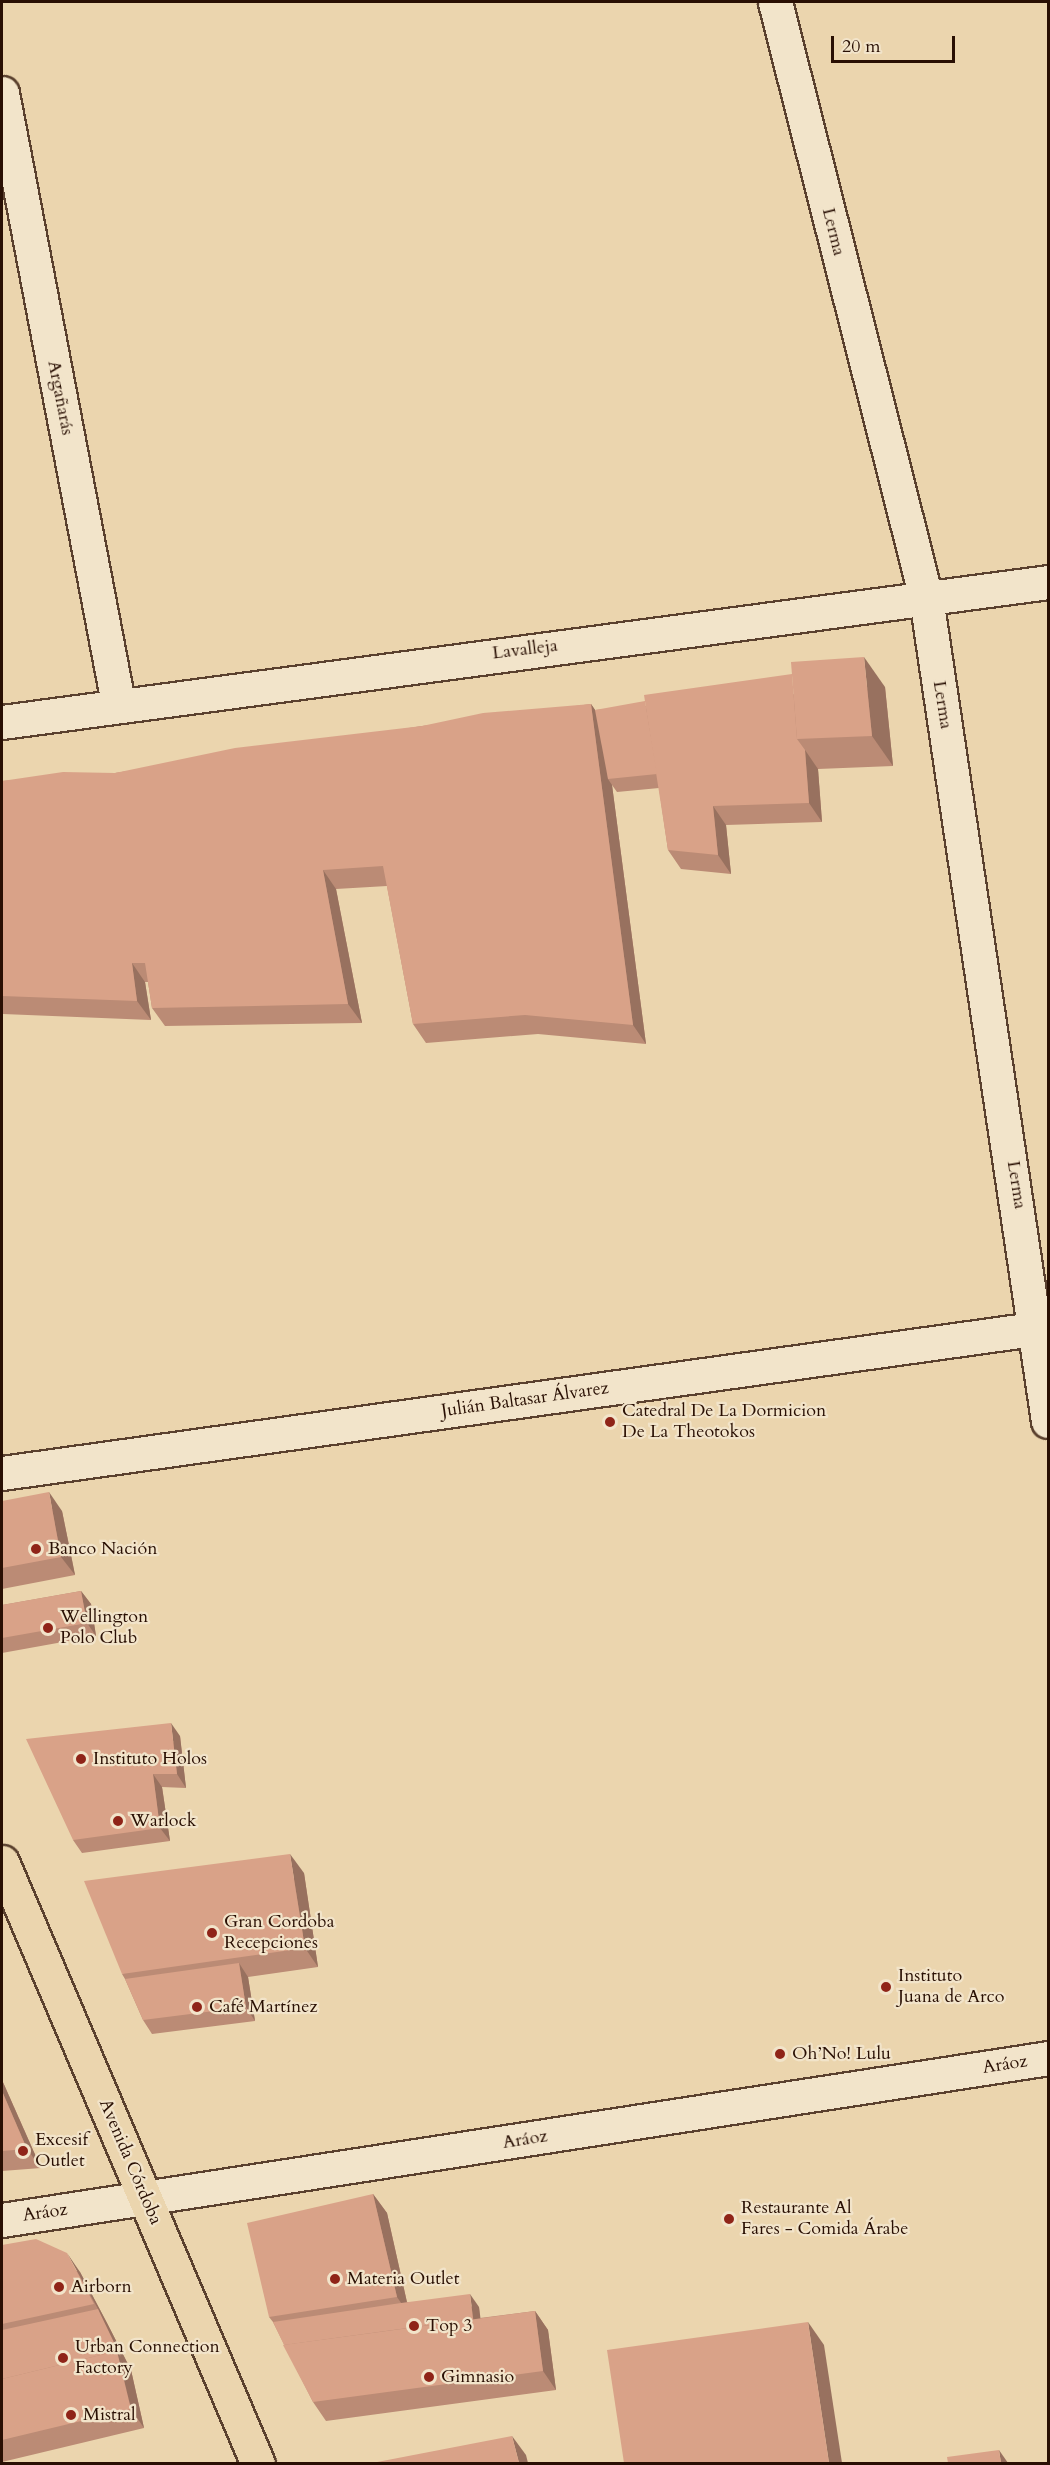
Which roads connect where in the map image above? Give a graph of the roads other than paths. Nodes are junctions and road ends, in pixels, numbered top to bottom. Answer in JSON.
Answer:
{"nodes":[{"id":1,"x":775,"y":2,"type":"edge"},
{"id":2,"x":2,"y":93,"type":"edge"},
{"id":3,"x":1048,"y":582,"type":"edge"},
{"id":4,"x":926,"y":598,"type":"junction"},
{"id":5,"x":118,"y":703,"type":"junction"},
{"id":6,"x":2,"y":722,"type":"edge"},
{"id":7,"x":1043,"y":1328,"type":"edge"},
{"id":8,"x":1048,"y":1421,"type":"edge"},
{"id":9,"x":2,"y":1473,"type":"edge"},
{"id":10,"x":2,"y":1862,"type":"edge"},
{"id":11,"x":1048,"y":2058,"type":"edge"},
{"id":12,"x":146,"y":2199,"type":"junction"},
{"id":13,"x":2,"y":2220,"type":"edge"},
{"id":14,"x":258,"y":2463,"type":"edge"}],
"edges":[{"from":1,"to":4,"type":"street","name":"Lerma"},
{"from":2,"to":5,"type":"street","name":"Argañarás"},
{"from":3,"to":4,"type":"street","name":"Lavalleja"},
{"from":4,"to":5,"type":"street","name":"Lavalleja"},
{"from":4,"to":7,"type":"street","name":"Lerma"},
{"from":5,"to":6,"type":"street","name":"Lavalleja"},
{"from":7,"to":8,"type":"street","name":"Lerma"},
{"from":7,"to":9,"type":"street","name":"Julián Baltasar Álvarez"},
{"from":10,"to":12,"type":"main road","name":"Avenida Córdoba"},
{"from":11,"to":12,"type":"street","name":"Aráoz"},
{"from":12,"to":13,"type":"street","name":"Aráoz"},
{"from":12,"to":14,"type":"main road","name":"Avenida Córdoba"}]}
